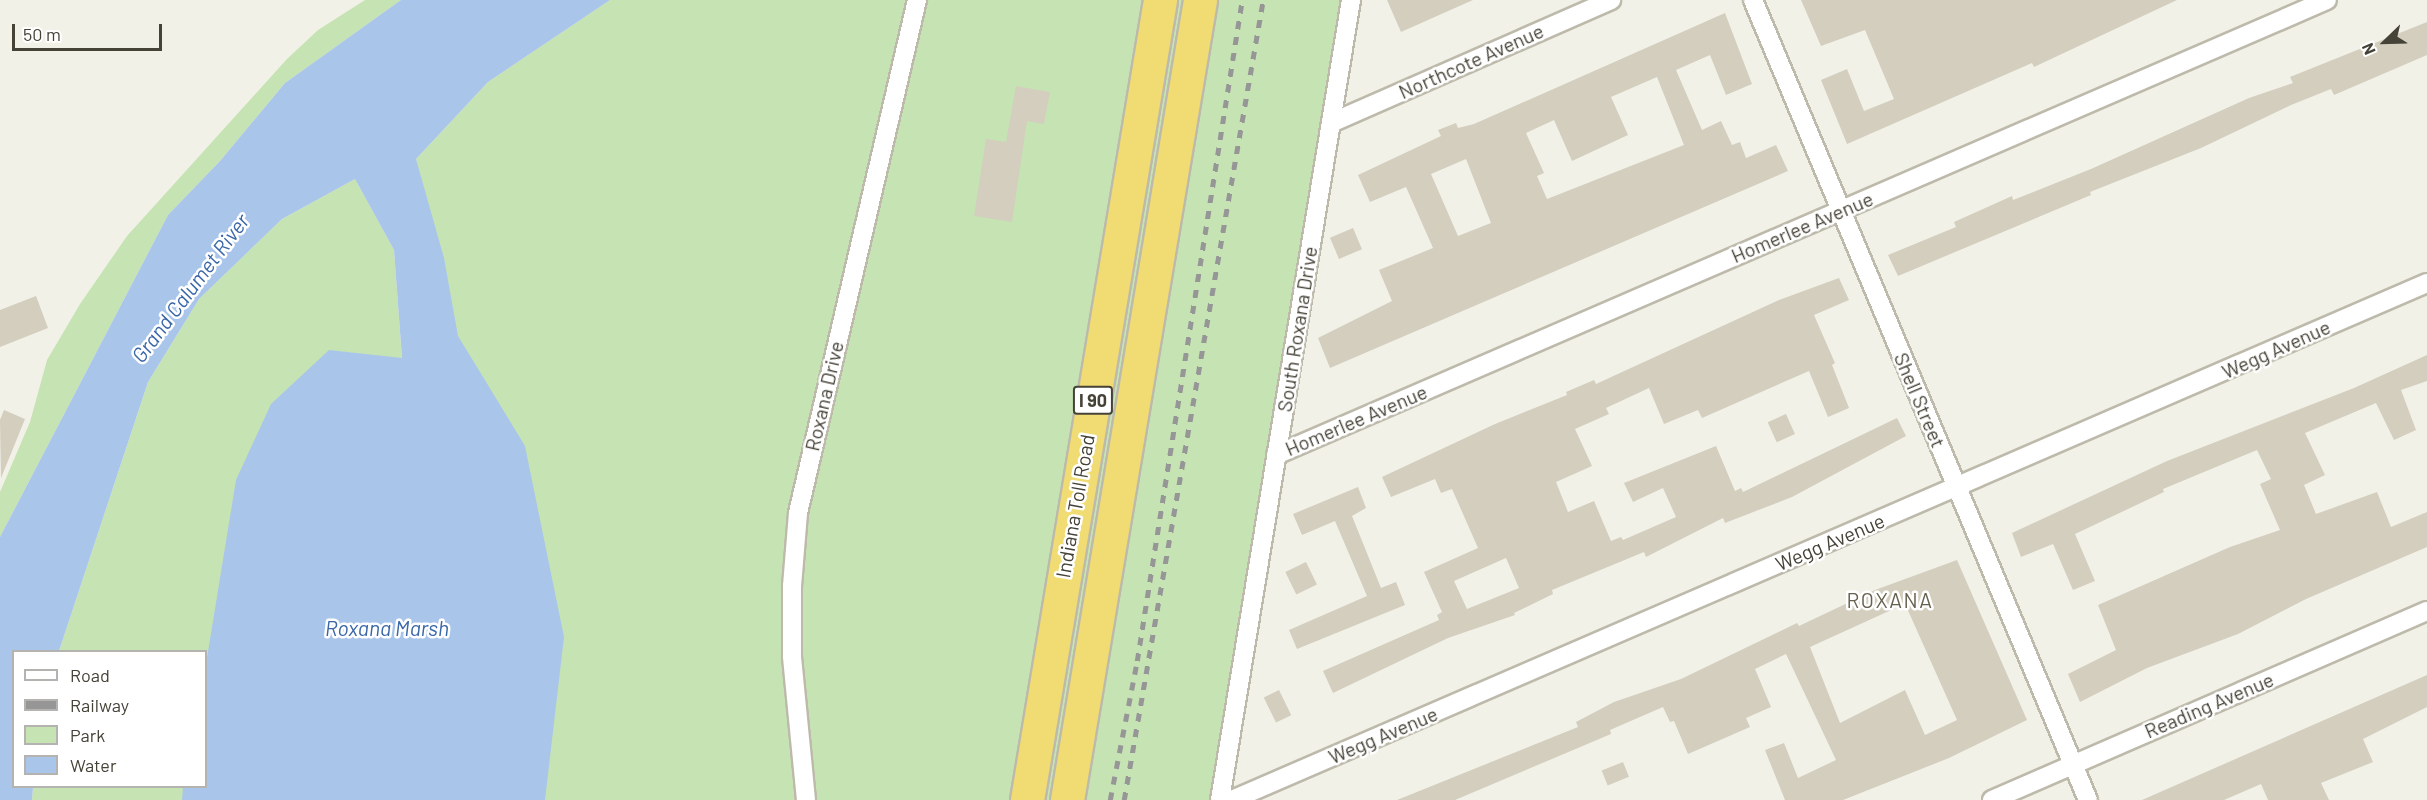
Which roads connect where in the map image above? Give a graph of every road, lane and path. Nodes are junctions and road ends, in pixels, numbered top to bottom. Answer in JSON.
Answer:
{"nodes":[{"id":1,"x":917,"y":0,"type":"edge"},
{"id":2,"x":1160,"y":0,"type":"edge"},
{"id":3,"x":1200,"y":0,"type":"edge"},
{"id":4,"x":1351,"y":0,"type":"edge"},
{"id":5,"x":1611,"y":0,"type":"edge"},
{"id":6,"x":1753,"y":0,"type":"edge"},
{"id":7,"x":2327,"y":0,"type":"edge"},
{"id":8,"x":1331,"y":123,"type":"junction"},
{"id":9,"x":1840,"y":211,"type":"junction"},
{"id":10,"x":2427,"y":283,"type":"edge"},
{"id":11,"x":1276,"y":455,"type":"junction"},
{"id":12,"x":1957,"y":488,"type":"junction"},
{"id":13,"x":2427,"y":611,"type":"edge"},
{"id":14,"x":2073,"y":765,"type":"junction"},
{"id":15,"x":806,"y":800,"type":"edge"},
{"id":16,"x":1027,"y":800,"type":"edge"},
{"id":17,"x":1067,"y":800,"type":"edge"},
{"id":18,"x":1220,"y":800,"type":"edge"},
{"id":19,"x":1232,"y":800,"type":"edge"},
{"id":20,"x":1992,"y":800,"type":"edge"},
{"id":21,"x":2088,"y":800,"type":"edge"}],
"edges":[{"from":1,"to":15,"type":"street","name":"Roxana Drive"},
{"from":2,"to":16,"type":"highway","name":"Indiana Toll Road","number":"I 90"},
{"from":3,"to":17,"type":"highway","name":"Indiana Toll Road","number":"I 90"},
{"from":4,"to":8,"type":"street","name":"South Roxana Drive"},
{"from":5,"to":8,"type":"street","name":"Northcote Avenue"},
{"from":6,"to":9,"type":"street","name":"Shell Street"},
{"from":7,"to":9,"type":"street","name":"Homerlee Avenue"},
{"from":8,"to":11,"type":"street","name":"South Roxana Drive"},
{"from":9,"to":11,"type":"street","name":"Homerlee Avenue"},
{"from":9,"to":12,"type":"street","name":"Shell Street"},
{"from":10,"to":12,"type":"street","name":"Wegg Avenue"},
{"from":11,"to":18,"type":"street","name":"South Roxana Drive"},
{"from":12,"to":14,"type":"street","name":"Shell Street"},
{"from":12,"to":19,"type":"street","name":"Wegg Avenue"},
{"from":13,"to":14,"type":"street","name":"Reading Avenue"},
{"from":14,"to":20,"type":"street","name":"Reading Avenue"},
{"from":14,"to":21,"type":"street","name":"Shell Street"}]}
